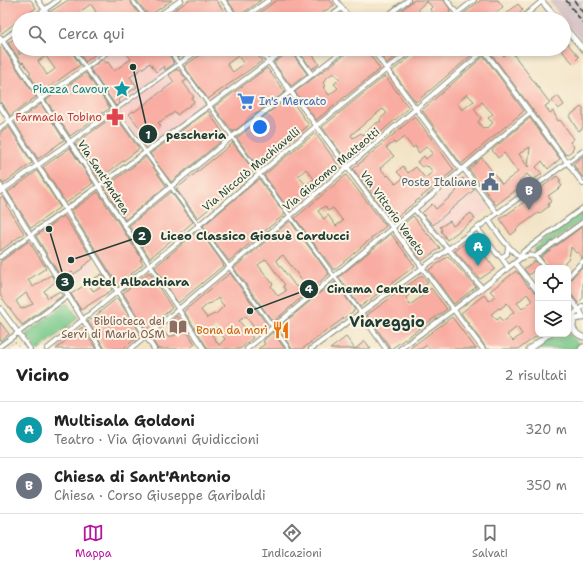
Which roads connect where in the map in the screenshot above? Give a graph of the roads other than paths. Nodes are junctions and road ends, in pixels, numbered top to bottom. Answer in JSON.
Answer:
{"nodes":[{"id":1,"x":38,"y":0,"type":"edge"},
{"id":2,"x":58,"y":0,"type":"edge"},
{"id":3,"x":132,"y":0,"type":"edge"},
{"id":4,"x":181,"y":0,"type":"edge"},
{"id":5,"x":223,"y":0,"type":"edge"},
{"id":6,"x":269,"y":0,"type":"edge"},
{"id":7,"x":336,"y":0,"type":"edge"},
{"id":8,"x":408,"y":0,"type":"edge"},
{"id":9,"x":446,"y":0,"type":"edge"},
{"id":10,"x":474,"y":0,"type":"edge"},
{"id":11,"x":541,"y":0,"type":"edge"},
{"id":12,"x":342,"y":8,"type":"junction"},
{"id":13,"x":45,"y":10,"type":"junction"},
{"id":14,"x":42,"y":12,"type":"edge"},
{"id":15,"x":141,"y":12,"type":"edge"},
{"id":16,"x":164,"y":12,"type":"edge"},
{"id":17,"x":232,"y":12,"type":"edge"},
{"id":18,"x":252,"y":12,"type":"edge"},
{"id":19,"x":337,"y":12,"type":"edge"},
{"id":20,"x":345,"y":12,"type":"edge"},
{"id":21,"x":392,"y":12,"type":"edge"},
{"id":22,"x":455,"y":12,"type":"edge"},
{"id":23,"x":459,"y":12,"type":"edge"},
{"id":24,"x":528,"y":12,"type":"edge"},
{"id":25,"x":551,"y":12,"type":"edge"},
{"id":26,"x":12,"y":33,"type":"edge"},
{"id":27,"x":571,"y":35,"type":"edge"},
{"id":28,"x":1,"y":40,"type":"edge"},
{"id":29,"x":583,"y":49,"type":"edge"},
{"id":30,"x":78,"y":56,"type":"edge"},
{"id":31,"x":102,"y":56,"type":"edge"},
{"id":32,"x":173,"y":56,"type":"edge"},
{"id":33,"x":190,"y":56,"type":"edge"},
{"id":34,"x":264,"y":56,"type":"edge"},
{"id":35,"x":277,"y":56,"type":"edge"},
{"id":36,"x":298,"y":56,"type":"edge"},
{"id":37,"x":336,"y":56,"type":"edge"},
{"id":38,"x":377,"y":56,"type":"edge"},
{"id":39,"x":403,"y":56,"type":"edge"},
{"id":40,"x":478,"y":56,"type":"edge"},
{"id":41,"x":489,"y":56,"type":"edge"},
{"id":42,"x":269,"y":62,"type":"junction"},
{"id":43,"x":178,"y":64,"type":"junction"},
{"id":44,"x":86,"y":68,"type":"junction"},
{"id":45,"x":387,"y":69,"type":"junction"},
{"id":46,"x":312,"y":75,"type":"junction"},
{"id":47,"x":291,"y":92,"type":"junction"},
{"id":48,"x":41,"y":99,"type":"junction"},
{"id":49,"x":209,"y":105,"type":"junction"},
{"id":50,"x":0,"y":106,"type":"edge"},
{"id":51,"x":416,"y":109,"type":"junction"},
{"id":52,"x":115,"y":110,"type":"junction"},
{"id":53,"x":530,"y":113,"type":"junction"},
{"id":54,"x":10,"y":121,"type":"junction"},
{"id":55,"x":316,"y":126,"type":"junction"},
{"id":56,"x":0,"y":128,"type":"edge"},
{"id":57,"x":232,"y":137,"type":"junction"},
{"id":58,"x":70,"y":142,"type":"junction"},
{"id":59,"x":583,"y":151,"type":"edge"},
{"id":60,"x":146,"y":152,"type":"junction"},
{"id":61,"x":566,"y":163,"type":"junction"},
{"id":62,"x":37,"y":165,"type":"junction"},
{"id":63,"x":348,"y":167,"type":"junction"},
{"id":64,"x":462,"y":169,"type":"junction"},
{"id":65,"x":259,"y":174,"type":"junction"},
{"id":66,"x":583,"y":184,"type":"edge"},
{"id":67,"x":0,"y":185,"type":"edge"},
{"id":68,"x":99,"y":186,"type":"junction"},
{"id":69,"x":171,"y":187,"type":"junction"},
{"id":70,"x":1,"y":191,"type":"edge"},
{"id":71,"x":583,"y":208,"type":"edge"},
{"id":72,"x":66,"y":209,"type":"junction"},
{"id":73,"x":414,"y":210,"type":"junction"},
{"id":74,"x":497,"y":213,"type":"junction"},
{"id":75,"x":290,"y":216,"type":"junction"},
{"id":76,"x":488,"y":220,"type":"junction"},
{"id":77,"x":583,"y":222,"type":"edge"},
{"id":78,"x":124,"y":225,"type":"junction"},
{"id":79,"x":199,"y":225,"type":"junction"},
{"id":80,"x":392,"y":228,"type":"junction"},
{"id":81,"x":477,"y":228,"type":"junction"},
{"id":82,"x":30,"y":235,"type":"junction"},
{"id":83,"x":508,"y":247,"type":"junction"},
{"id":84,"x":448,"y":249,"type":"junction"},
{"id":85,"x":536,"y":256,"type":"junction"},
{"id":86,"x":0,"y":257,"type":"edge"},
{"id":87,"x":501,"y":257,"type":"junction"},
{"id":88,"x":520,"y":258,"type":"junction"},
{"id":89,"x":583,"y":261,"type":"edge"},
{"id":90,"x":514,"y":263,"type":"junction"},
{"id":91,"x":150,"y":265,"type":"junction"},
{"id":92,"x":543,"y":265,"type":"edge"},
{"id":93,"x":229,"y":267,"type":"junction"},
{"id":94,"x":508,"y":267,"type":"junction"},
{"id":95,"x":422,"y":268,"type":"junction"},
{"id":96,"x":571,"y":274,"type":"edge"},
{"id":97,"x":334,"y":276,"type":"junction"},
{"id":98,"x":482,"y":288,"type":"junction"},
{"id":99,"x":535,"y":288,"type":"edge"},
{"id":100,"x":118,"y":291,"type":"junction"},
{"id":101,"x":68,"y":296,"type":"junction"},
{"id":102,"x":571,"y":299,"type":"edge"},
{"id":103,"x":0,"y":308,"type":"edge"},
{"id":104,"x":581,"y":308,"type":"edge"},
{"id":105,"x":178,"y":309,"type":"junction"},
{"id":106,"x":454,"y":310,"type":"junction"},
{"id":107,"x":361,"y":313,"type":"junction"},
{"id":108,"x":571,"y":317,"type":"edge"},
{"id":109,"x":583,"y":318,"type":"edge"},
{"id":110,"x":83,"y":319,"type":"junction"},
{"id":111,"x":575,"y":319,"type":"junction"},
{"id":112,"x":571,"y":320,"type":"edge"},
{"id":113,"x":272,"y":327,"type":"junction"},
{"id":114,"x":18,"y":333,"type":"junction"},
{"id":115,"x":146,"y":336,"type":"junction"},
{"id":116,"x":545,"y":337,"type":"edge"},
{"id":117,"x":583,"y":337,"type":"edge"},
{"id":118,"x":0,"y":346,"type":"edge"},
{"id":119,"x":583,"y":347,"type":"edge"},
{"id":120,"x":30,"y":349,"type":"edge"},
{"id":121,"x":47,"y":349,"type":"edge"},
{"id":122,"x":101,"y":349,"type":"edge"},
{"id":123,"x":131,"y":349,"type":"edge"},
{"id":124,"x":154,"y":349,"type":"edge"},
{"id":125,"x":204,"y":349,"type":"edge"},
{"id":126,"x":246,"y":349,"type":"edge"},
{"id":127,"x":289,"y":349,"type":"edge"},
{"id":128,"x":311,"y":349,"type":"edge"},
{"id":129,"x":386,"y":349,"type":"edge"},
{"id":130,"x":400,"y":349,"type":"edge"},
{"id":131,"x":483,"y":349,"type":"edge"},
{"id":132,"x":529,"y":349,"type":"edge"},
{"id":133,"x":581,"y":349,"type":"edge"}],
"edges":[{"from":1,"to":13,"type":"street"},
{"from":2,"to":13,"type":"street"},
{"from":3,"to":15,"type":"street"},
{"from":4,"to":16,"type":"street"},
{"from":5,"to":17,"type":"street"},
{"from":6,"to":18,"type":"street"},
{"from":7,"to":12,"type":"street"},
{"from":8,"to":21,"type":"street"},
{"from":9,"to":22,"type":"street"},
{"from":10,"to":23,"type":"street"},
{"from":11,"to":24,"type":"street"},
{"from":11,"to":25,"type":"street"},
{"from":12,"to":19,"type":"street"},
{"from":12,"to":20,"type":"street"},
{"from":13,"to":14,"type":"street"},
{"from":26,"to":28,"type":"street"},
{"from":27,"to":29,"type":"street"},
{"from":28,"to":48,"type":"street","name":"Via Sant'Andrea"},
{"from":30,"to":44,"type":"street"},
{"from":31,"to":44,"type":"street"},
{"from":32,"to":43,"type":"street"},
{"from":33,"to":43,"type":"street"},
{"from":34,"to":42,"type":"street","name":"Via Vittorio Veneto"},
{"from":35,"to":42,"type":"street"},
{"from":36,"to":46,"type":"street"},
{"from":37,"to":46,"type":"street"},
{"from":38,"to":45,"type":"street"},
{"from":39,"to":45,"type":"street","name":"Via Niccolò Machiavelli"},
{"from":40,"to":51,"type":"street","name":"Via Giacomo Matteotti"},
{"from":41,"to":53,"type":"street"},
{"from":42,"to":47,"type":"street","name":"Via Vittorio Veneto"},
{"from":42,"to":49,"type":"street"},
{"from":43,"to":49,"type":"street"},
{"from":43,"to":52,"type":"street"},
{"from":44,"to":48,"type":"street"},
{"from":44,"to":52,"type":"street"},
{"from":45,"to":51,"type":"street"},
{"from":45,"to":55,"type":"street","name":"Via Niccolò Machiavelli"},
{"from":46,"to":47,"type":"street"},
{"from":47,"to":55,"type":"street","name":"Via Vittorio Veneto"},
{"from":47,"to":57,"type":"street"},
{"from":48,"to":54,"type":"street"},
{"from":48,"to":58,"type":"street","name":"Via Sant'Andrea"},
{"from":49,"to":57,"type":"street"},
{"from":49,"to":60,"type":"street"},
{"from":50,"to":54,"type":"street"},
{"from":51,"to":63,"type":"street","name":"Via Giacomo Matteotti"},
{"from":51,"to":64,"type":"street"},
{"from":52,"to":58,"type":"street"},
{"from":52,"to":60,"type":"street"},
{"from":53,"to":61,"type":"street"},
{"from":53,"to":64,"type":"street"},
{"from":54,"to":56,"type":"street"},
{"from":54,"to":62,"type":"street"},
{"from":55,"to":63,"type":"street","name":"Via Vittorio Veneto"},
{"from":55,"to":65,"type":"street","name":"Via Niccolò Machiavelli"},
{"from":57,"to":65,"type":"street"},
{"from":57,"to":69,"type":"street"},
{"from":58,"to":62,"type":"street"},
{"from":58,"to":68,"type":"street","name":"Via Sant'Andrea"},
{"from":59,"to":61,"type":"street"},
{"from":60,"to":68,"type":"street"},
{"from":60,"to":69,"type":"street"},
{"from":61,"to":66,"type":"street"},
{"from":61,"to":74,"type":"street"},
{"from":62,"to":70,"type":"street"},
{"from":62,"to":72,"type":"street"},
{"from":63,"to":75,"type":"street","name":"Via Giacomo Matteotti"},
{"from":63,"to":80,"type":"street","name":"Via Vittorio Veneto"},
{"from":64,"to":73,"type":"street"},
{"from":64,"to":74,"type":"street"},
{"from":65,"to":75,"type":"street"},
{"from":65,"to":79,"type":"street","name":"Via Niccolò Machiavelli"},
{"from":67,"to":70,"type":"street"},
{"from":68,"to":72,"type":"street"},
{"from":68,"to":78,"type":"street","name":"Via Sant'Andrea"},
{"from":69,"to":78,"type":"street"},
{"from":69,"to":79,"type":"street"},
{"from":70,"to":82,"type":"street"},
{"from":71,"to":88,"type":"street"},
{"from":72,"to":82,"type":"street"},
{"from":72,"to":100,"type":"street"},
{"from":73,"to":80,"type":"street"},
{"from":73,"to":84,"type":"street"},
{"from":74,"to":76,"type":"street"},
{"from":75,"to":93,"type":"street","name":"Via Giacomo Matteotti"},
{"from":75,"to":97,"type":"street"},
{"from":76,"to":81,"type":"street"},
{"from":76,"to":83,"type":"street"},
{"from":77,"to":85,"type":"street"},
{"from":78,"to":91,"type":"street","name":"Via Sant'Andrea"},
{"from":79,"to":91,"type":"street","name":"Via Niccolò Machiavelli"},
{"from":79,"to":93,"type":"street"},
{"from":80,"to":95,"type":"street","name":"Via Vittorio Veneto"},
{"from":80,"to":97,"type":"street"},
{"from":81,"to":84,"type":"street"},
{"from":81,"to":87,"type":"street"},
{"from":82,"to":86,"type":"street"},
{"from":82,"to":101,"type":"street"},
{"from":83,"to":87,"type":"street"},
{"from":83,"to":88,"type":"street"},
{"from":84,"to":95,"type":"street"},
{"from":84,"to":98,"type":"street"},
{"from":85,"to":88,"type":"street"},
{"from":85,"to":92,"type":"street"},
{"from":87,"to":94,"type":"street"},
{"from":88,"to":90,"type":"street"},
{"from":89,"to":96,"type":"street"},
{"from":90,"to":94,"type":"street"},
{"from":90,"to":99,"type":"street"},
{"from":91,"to":100,"type":"street","name":"Via Niccolò Machiavelli"},
{"from":91,"to":105,"type":"street","name":"Via Sant'Andrea"},
{"from":93,"to":105,"type":"street","name":"Via Giacomo Matteotti"},
{"from":93,"to":113,"type":"street"},
{"from":94,"to":98,"type":"street"},
{"from":95,"to":106,"type":"street","name":"Via Vittorio Veneto"},
{"from":95,"to":107,"type":"street"},
{"from":97,"to":107,"type":"street"},
{"from":97,"to":113,"type":"street"},
{"from":98,"to":106,"type":"street"},
{"from":100,"to":110,"type":"street","name":"Via Niccolò Machiavelli"},
{"from":100,"to":115,"type":"street"},
{"from":101,"to":110,"type":"street"},
{"from":101,"to":114,"type":"street"},
{"from":102,"to":104,"type":"street"},
{"from":103,"to":114,"type":"street"},
{"from":104,"to":108,"type":"street"},
{"from":104,"to":109,"type":"street"},
{"from":105,"to":115,"type":"street","name":"Via Giacomo Matteotti"},
{"from":105,"to":125,"type":"street","name":"Via Sant'Andrea"},
{"from":106,"to":130,"type":"street"},
{"from":106,"to":131,"type":"street","name":"Via Vittorio Veneto"},
{"from":107,"to":128,"type":"street"},
{"from":107,"to":129,"type":"street"},
{"from":109,"to":111,"type":"street"},
{"from":110,"to":121,"type":"street","name":"Via Niccolò Machiavelli"},
{"from":110,"to":122,"type":"street"},
{"from":111,"to":112,"type":"street"},
{"from":111,"to":117,"type":"street"},
{"from":113,"to":126,"type":"street"},
{"from":113,"to":127,"type":"street"},
{"from":114,"to":118,"type":"street"},
{"from":114,"to":120,"type":"street"},
{"from":115,"to":123,"type":"street","name":"Via Giacomo Matteotti"},
{"from":115,"to":124,"type":"street"},
{"from":116,"to":132,"type":"street"},
{"from":119,"to":133,"type":"street"}]}
